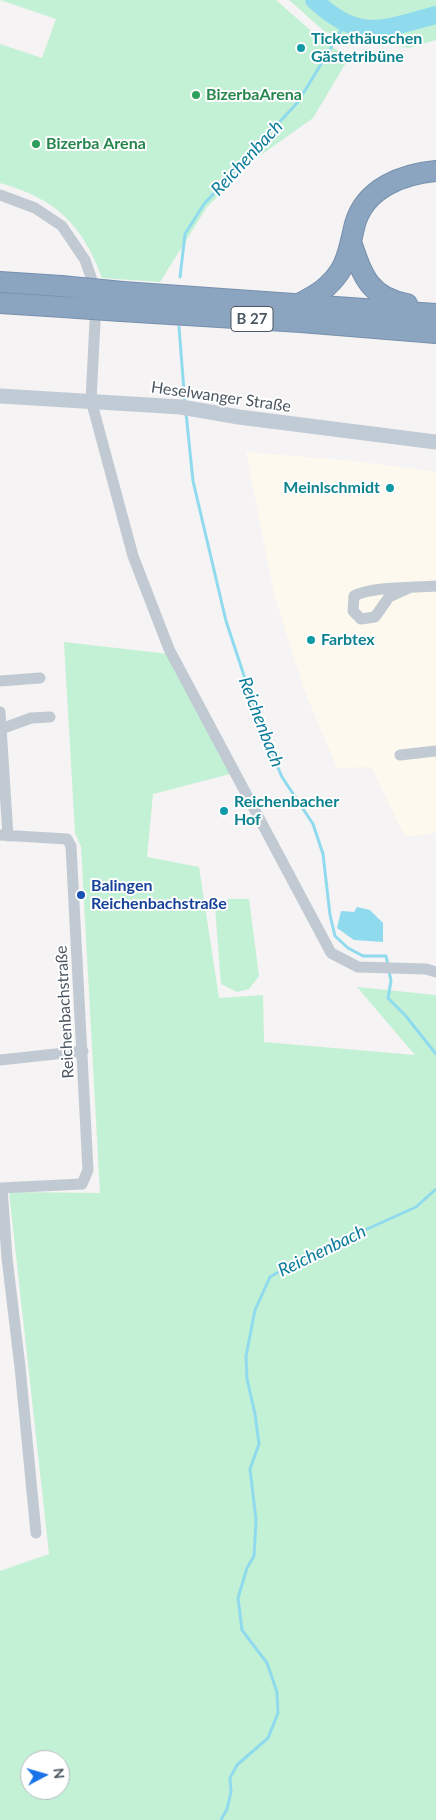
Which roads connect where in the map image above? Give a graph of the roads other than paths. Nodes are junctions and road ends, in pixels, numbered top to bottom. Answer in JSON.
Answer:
{"nodes":[{"id":1,"x":436,"y":171,"type":"edge"},
{"id":2,"x":0,"y":195,"type":"edge"},
{"id":3,"x":351,"y":242,"type":"junction"},
{"id":4,"x":0,"y":282,"type":"edge"},
{"id":5,"x":122,"y":301,"type":"junction"},
{"id":6,"x":0,"y":303,"type":"edge"},
{"id":7,"x":299,"y":304,"type":"junction"},
{"id":8,"x":436,"y":312,"type":"edge"},
{"id":9,"x":436,"y":333,"type":"edge"},
{"id":10,"x":0,"y":396,"type":"edge"},
{"id":11,"x":91,"y":400,"type":"junction"},
{"id":12,"x":436,"y":442,"type":"edge"},
{"id":13,"x":436,"y":586,"type":"edge"},
{"id":14,"x":409,"y":588,"type":"junction"},
{"id":15,"x":40,"y":678,"type":"dead end"},
{"id":16,"x":0,"y":681,"type":"edge"},
{"id":17,"x":0,"y":712,"type":"edge"},
{"id":18,"x":50,"y":717,"type":"dead end"},
{"id":19,"x":1,"y":731,"type":"edge"},
{"id":20,"x":436,"y":751,"type":"edge"},
{"id":21,"x":400,"y":754,"type":"dead end"},
{"id":22,"x":4,"y":836,"type":"edge"},
{"id":23,"x":436,"y":972,"type":"edge"},
{"id":24,"x":83,"y":1051,"type":"junction"},
{"id":25,"x":0,"y":1060,"type":"edge"},
{"id":26,"x":1,"y":1188,"type":"edge"},
{"id":27,"x":36,"y":1533,"type":"dead end"}],
"edges":[{"from":1,"to":3,"type":"highway"},
{"from":2,"to":11,"type":"street"},
{"from":3,"to":7,"type":"highway"},
{"from":3,"to":8,"type":"highway"},
{"from":4,"to":5,"type":"highway","number":"B 27","bridge":true},
{"from":5,"to":6,"type":"highway","number":"B 27","bridge":true},
{"from":5,"to":7,"type":"highway","number":"B 27"},
{"from":5,"to":9,"type":"highway","number":"B 27"},
{"from":7,"to":8,"type":"highway","number":"B 27"},
{"from":10,"to":11,"type":"street","name":"Heselwanger Straße"},
{"from":11,"to":12,"type":"street","name":"Heselwanger Straße"},
{"from":11,"to":23,"type":"street"},
{"from":13,"to":14,"type":"street"},
{"from":14,"to":14,"type":"street"},
{"from":15,"to":16,"type":"street"},
{"from":17,"to":19,"type":"street"},
{"from":18,"to":19,"type":"street"},
{"from":19,"to":22,"type":"street"},
{"from":20,"to":21,"type":"street"},
{"from":22,"to":24,"type":"street","name":"Reichenbachstraße"},
{"from":24,"to":25,"type":"street"},
{"from":24,"to":26,"type":"street","name":"Reichenbachstraße"},
{"from":26,"to":27,"type":"street"}]}
